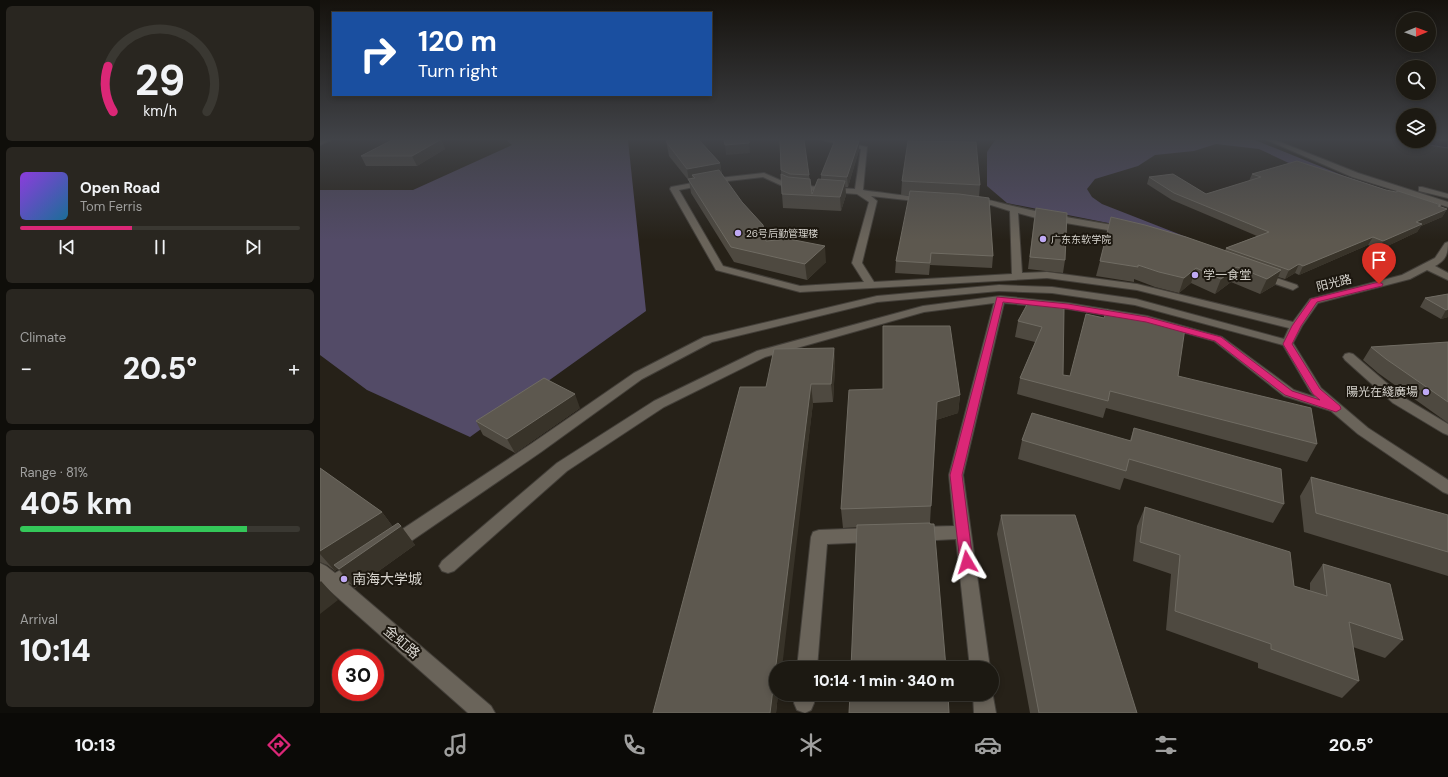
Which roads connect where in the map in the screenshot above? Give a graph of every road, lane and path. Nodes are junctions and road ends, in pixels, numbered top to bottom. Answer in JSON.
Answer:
{"nodes":[{"id":1,"x":862,"y":173,"type":"edge"},
{"id":2,"x":1351,"y":173,"type":"edge"},
{"id":3,"x":1372,"y":173,"type":"edge"},
{"id":4,"x":859,"y":192,"type":"junction"},
{"id":5,"x":1448,"y":196,"type":"edge"},
{"id":6,"x":936,"y":200,"type":"edge"},
{"id":7,"x":967,"y":202,"type":"edge"},
{"id":8,"x":1448,"y":205,"type":"edge"},
{"id":9,"x":1014,"y":209,"type":"junction"},
{"id":10,"x":1133,"y":232,"type":"edge"},
{"id":11,"x":1448,"y":245,"type":"edge"},
{"id":12,"x":1427,"y":266,"type":"junction"},
{"id":13,"x":1256,"y":274,"type":"edge"},
{"id":14,"x":1017,"y":277,"type":"junction"},
{"id":15,"x":1448,"y":277,"type":"edge"},
{"id":16,"x":871,"y":285,"type":"junction"},
{"id":17,"x":1292,"y":287,"type":"dead end"},
{"id":18,"x":1000,"y":299,"type":"junction"},
{"id":19,"x":1296,"y":326,"type":"junction"},
{"id":20,"x":1287,"y":344,"type":"junction"},
{"id":21,"x":1349,"y":357,"type":"dead end"},
{"id":22,"x":1336,"y":409,"type":"junction"},
{"id":23,"x":1448,"y":430,"type":"edge"},
{"id":24,"x":1448,"y":488,"type":"edge"},
{"id":25,"x":963,"y":532,"type":"junction"},
{"id":26,"x":380,"y":553,"type":"edge"},
{"id":27,"x":367,"y":562,"type":"edge"},
{"id":28,"x":448,"y":566,"type":"dead end"},
{"id":29,"x":320,"y":571,"type":"edge"},
{"id":30,"x":335,"y":583,"type":"junction"},
{"id":31,"x":808,"y":661,"type":"edge"},
{"id":32,"x":979,"y":661,"type":"edge"},
{"id":33,"x":984,"y":701,"type":"edge"},
{"id":34,"x":484,"y":713,"type":"edge"},
{"id":35,"x":985,"y":713,"type":"edge"}],
"edges":[{"from":1,"to":4,"type":"street"},
{"from":2,"to":8,"type":"street"},
{"from":3,"to":5,"type":"street"},
{"from":4,"to":6,"type":"street"},
{"from":4,"to":16,"type":"street"},
{"from":4,"to":16,"type":"street"},
{"from":7,"to":9,"type":"street"},
{"from":9,"to":10,"type":"street"},
{"from":9,"to":14,"type":"street"},
{"from":11,"to":12,"type":"street","name":"阳光路"},
{"from":12,"to":15,"type":"street"},
{"from":12,"to":19,"type":"street","name":"阳光路"},
{"from":13,"to":17,"type":"street"},
{"from":14,"to":16,"type":"street"},
{"from":14,"to":19,"type":"street"},
{"from":18,"to":22,"type":"street"},
{"from":18,"to":25,"type":"street"},
{"from":18,"to":28,"type":"street"},
{"from":19,"to":20,"type":"street","name":"阳光路"},
{"from":20,"to":22,"type":"street"},
{"from":20,"to":26,"type":"street"},
{"from":21,"to":23,"type":"street"},
{"from":22,"to":24,"type":"street"},
{"from":25,"to":31,"type":"street"},
{"from":25,"to":32,"type":"street"},
{"from":27,"to":30,"type":"street"},
{"from":29,"to":30,"type":"street","name":"金虹路"},
{"from":30,"to":34,"type":"street","name":"金虹路"},
{"from":33,"to":35,"type":"street"}]}
